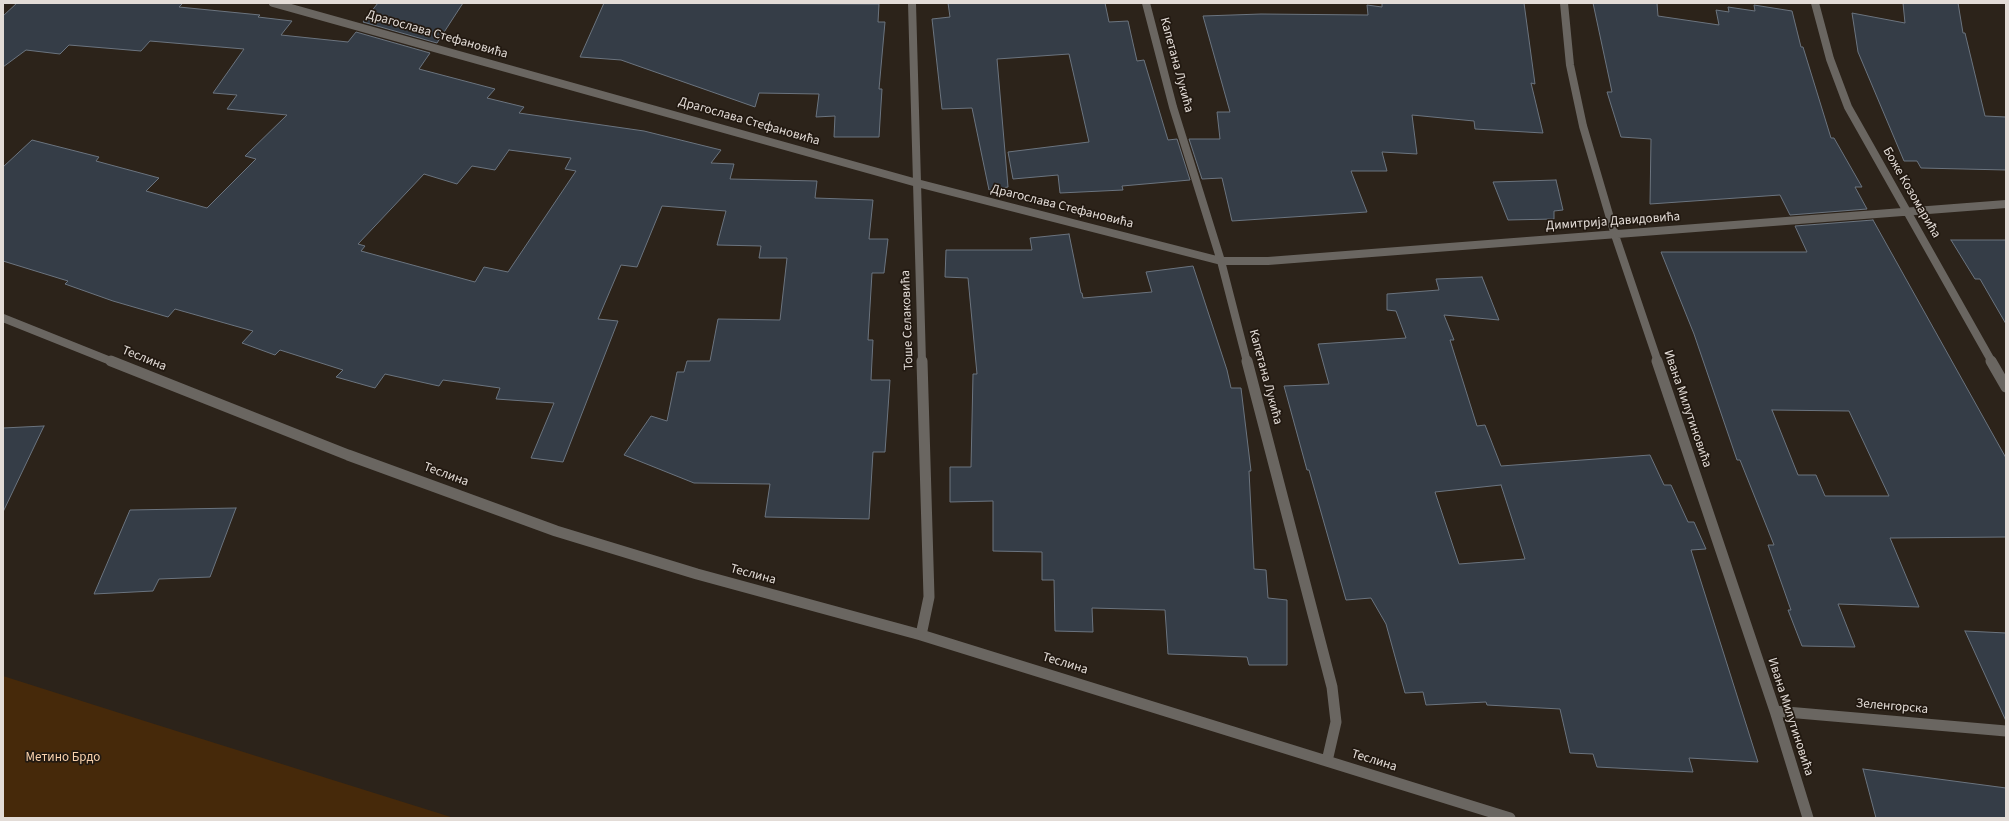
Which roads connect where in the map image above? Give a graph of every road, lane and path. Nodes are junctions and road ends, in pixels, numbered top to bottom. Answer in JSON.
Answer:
{"nodes":[{"id":1,"x":273,"y":3,"type":"edge"},
{"id":2,"x":912,"y":3,"type":"edge"},
{"id":3,"x":1146,"y":3,"type":"edge"},
{"id":4,"x":1564,"y":3,"type":"edge"},
{"id":5,"x":1815,"y":3,"type":"edge"},
{"id":6,"x":917,"y":183,"type":"junction"},
{"id":7,"x":2006,"y":204,"type":"edge"},
{"id":8,"x":1907,"y":213,"type":"junction"},
{"id":9,"x":1615,"y":235,"type":"junction"},
{"id":10,"x":1221,"y":261,"type":"junction"},
{"id":11,"x":3,"y":318,"type":"edge"},
{"id":12,"x":2006,"y":387,"type":"edge"},
{"id":13,"x":921,"y":635,"type":"junction"},
{"id":14,"x":1775,"y":711,"type":"junction"},
{"id":15,"x":2006,"y":731,"type":"edge"},
{"id":16,"x":1327,"y":761,"type":"junction"},
{"id":17,"x":1510,"y":818,"type":"edge"},
{"id":18,"x":1808,"y":818,"type":"edge"}],
"edges":[{"from":1,"to":6,"type":"street","name":"Драгослава Стефановића"},
{"from":2,"to":6,"type":"street","name":"Тоше Селаковића"},
{"from":3,"to":10,"type":"street","name":"Капетана Лукића"},
{"from":4,"to":9,"type":"street","name":"Ивана Милутиновића"},
{"from":5,"to":8,"type":"street","name":"Боже Козомарића"},
{"from":6,"to":10,"type":"street","name":"Драгослава Стефановића"},
{"from":6,"to":13,"type":"street","name":"Тоше Селаковића"},
{"from":7,"to":8,"type":"street","name":"Димитрија Давидовића"},
{"from":8,"to":9,"type":"street","name":"Димитрија Давидовића"},
{"from":8,"to":12,"type":"street","name":"Боже Козомарића"},
{"from":9,"to":10,"type":"street","name":"Димитрија Давидовића"},
{"from":9,"to":14,"type":"street","name":"Ивана Милутиновића"},
{"from":10,"to":16,"type":"street","name":"Капетана Лукића"},
{"from":11,"to":13,"type":"street","name":"Теслина"},
{"from":13,"to":16,"type":"street","name":"Теслина"},
{"from":14,"to":15,"type":"street","name":"Зеленгорска"},
{"from":14,"to":18,"type":"street","name":"Ивана Милутиновића"},
{"from":16,"to":17,"type":"street","name":"Теслина"}]}
